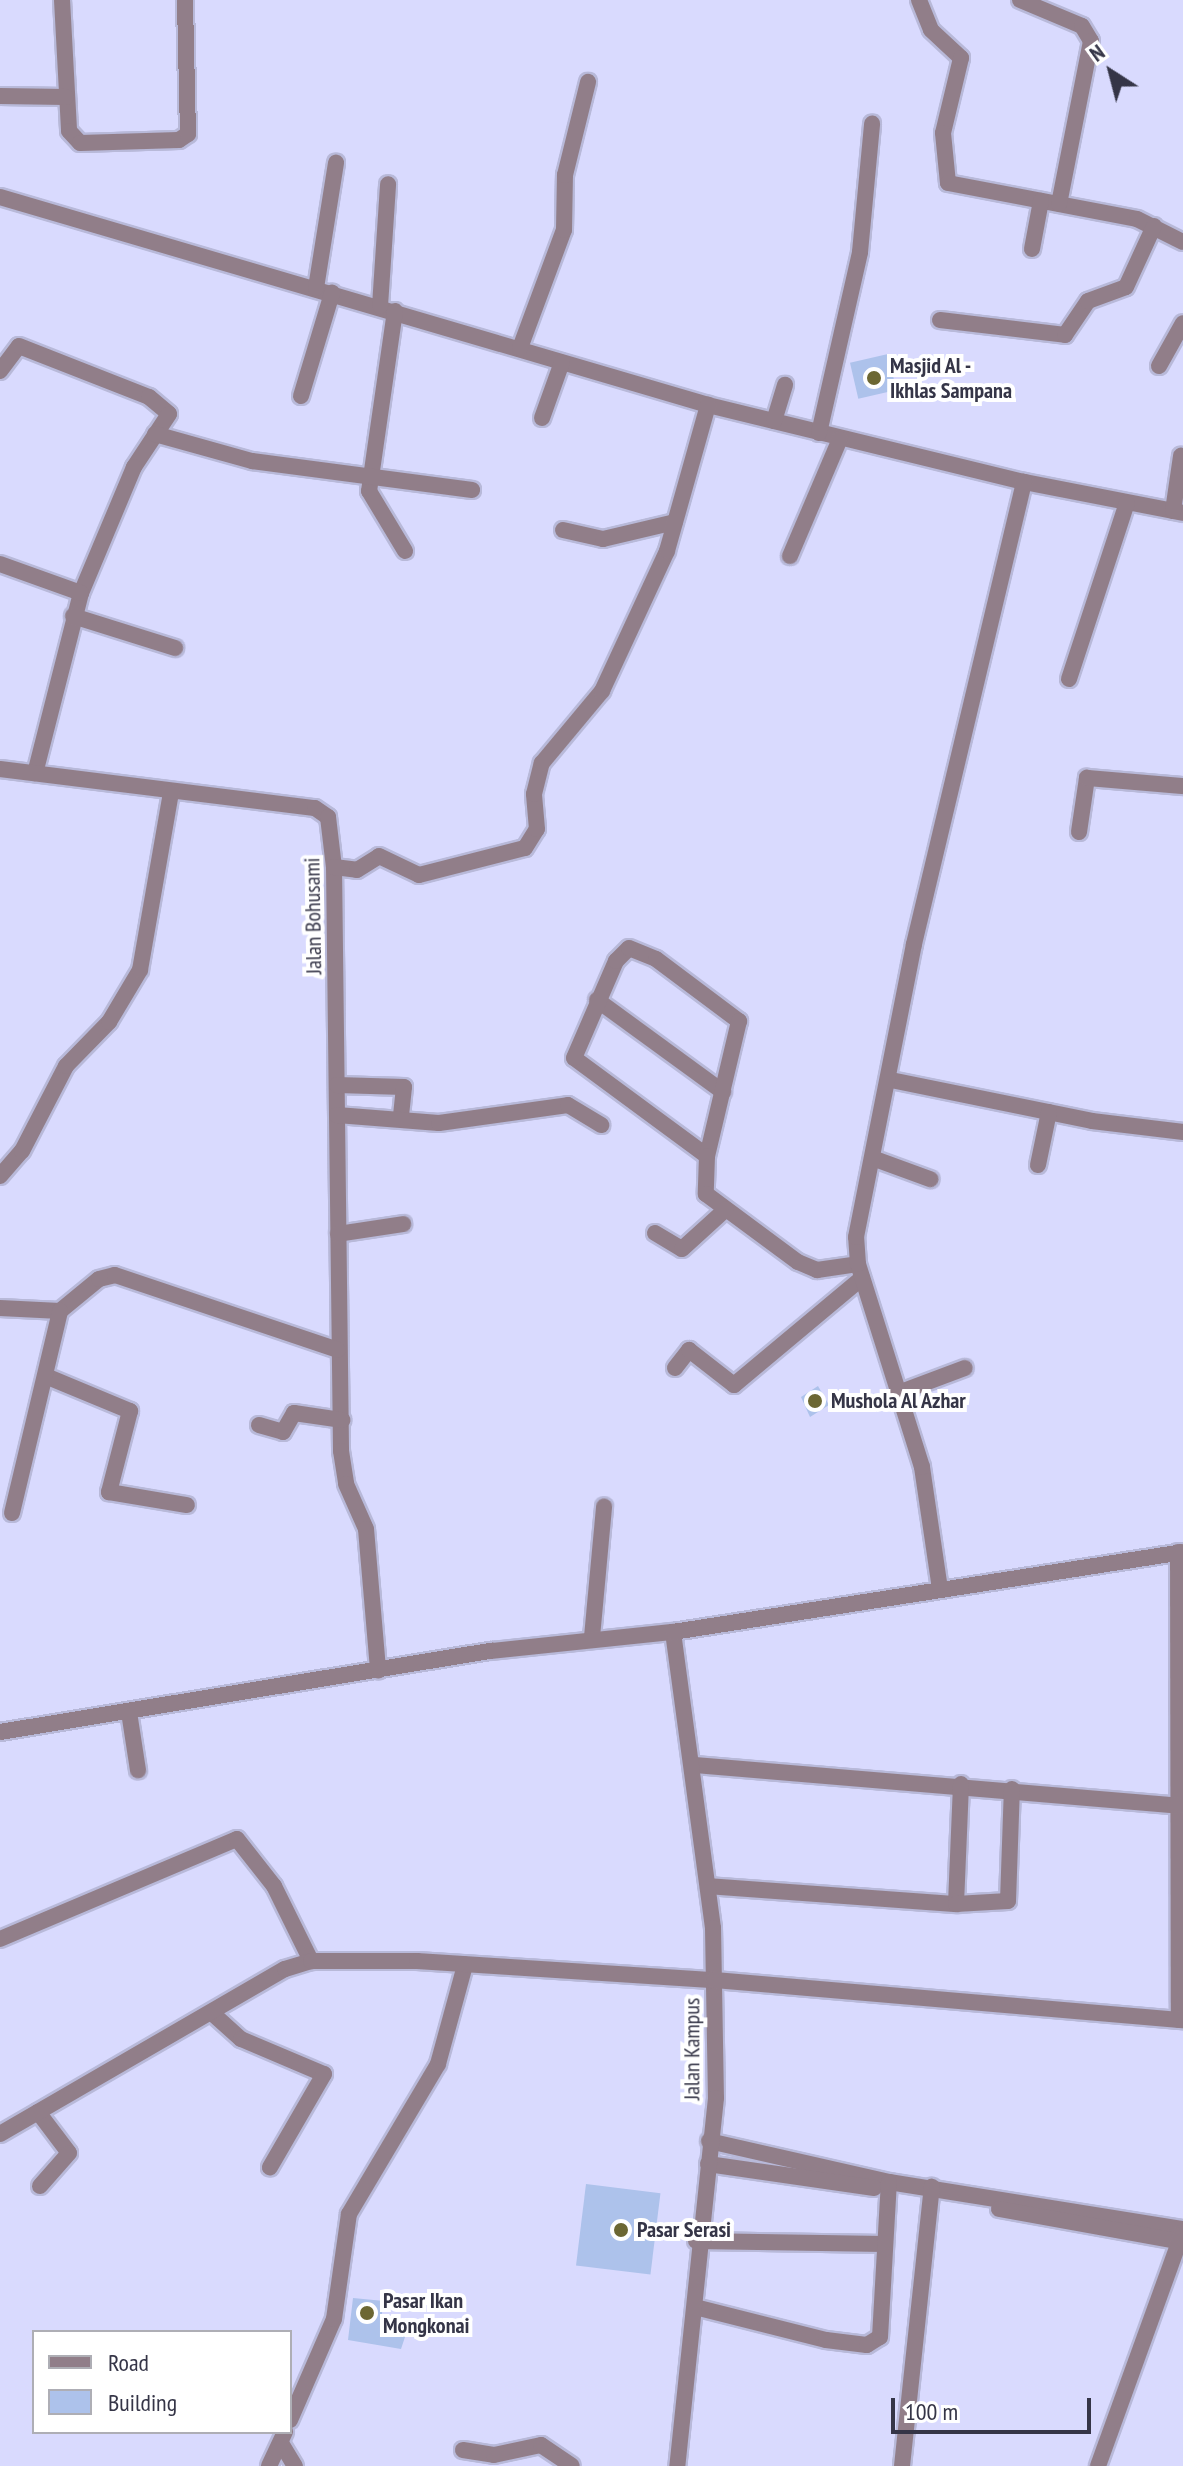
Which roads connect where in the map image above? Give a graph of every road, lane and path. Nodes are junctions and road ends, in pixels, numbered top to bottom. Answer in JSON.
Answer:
{"nodes":[{"id":1,"x":62,"y":0,"type":"edge"},
{"id":2,"x":185,"y":0,"type":"edge"},
{"id":3,"x":919,"y":0,"type":"edge"},
{"id":4,"x":1020,"y":0,"type":"edge"},
{"id":5,"x":588,"y":82,"type":"dead end"},
{"id":6,"x":0,"y":96,"type":"edge"},
{"id":7,"x":66,"y":97,"type":"junction"},
{"id":8,"x":872,"y":124,"type":"dead end"},
{"id":9,"x":336,"y":163,"type":"dead end"},
{"id":10,"x":388,"y":184,"type":"dead end"},
{"id":11,"x":0,"y":197,"type":"edge"},
{"id":12,"x":1041,"y":201,"type":"junction"},
{"id":13,"x":1059,"y":204,"type":"junction"},
{"id":14,"x":1154,"y":226,"type":"junction"},
{"id":15,"x":1183,"y":242,"type":"edge"},
{"id":16,"x":1032,"y":249,"type":"dead end"},
{"id":17,"x":324,"y":290,"type":"junction"},
{"id":18,"x":388,"y":309,"type":"junction"},
{"id":19,"x":940,"y":320,"type":"dead end"},
{"id":20,"x":1183,"y":323,"type":"edge"},
{"id":21,"x":520,"y":348,"type":"junction"},
{"id":22,"x":562,"y":362,"type":"junction"},
{"id":23,"x":1159,"y":366,"type":"dead end"},
{"id":24,"x":0,"y":371,"type":"edge"},
{"id":25,"x":785,"y":385,"type":"dead end"},
{"id":26,"x":301,"y":396,"type":"dead end"},
{"id":27,"x":708,"y":405,"type":"junction"},
{"id":28,"x":542,"y":418,"type":"dead end"},
{"id":29,"x":774,"y":421,"type":"junction"},
{"id":30,"x":819,"y":433,"type":"junction"},
{"id":31,"x":155,"y":434,"type":"junction"},
{"id":32,"x":840,"y":439,"type":"junction"},
{"id":33,"x":1181,"y":456,"type":"edge"},
{"id":34,"x":370,"y":474,"type":"junction"},
{"id":35,"x":1024,"y":482,"type":"junction"},
{"id":36,"x":472,"y":490,"type":"dead end"},
{"id":37,"x":1127,"y":503,"type":"junction"},
{"id":38,"x":1178,"y":512,"type":"edge"},
{"id":39,"x":675,"y":522,"type":"junction"},
{"id":40,"x":563,"y":530,"type":"dead end"},
{"id":41,"x":405,"y":551,"type":"dead end"},
{"id":42,"x":790,"y":556,"type":"dead end"},
{"id":43,"x":0,"y":564,"type":"edge"},
{"id":44,"x":81,"y":593,"type":"junction"},
{"id":45,"x":73,"y":616,"type":"junction"},
{"id":46,"x":175,"y":648,"type":"dead end"},
{"id":47,"x":1069,"y":679,"type":"dead end"},
{"id":48,"x":0,"y":769,"type":"edge"},
{"id":49,"x":35,"y":773,"type":"junction"},
{"id":50,"x":1183,"y":786,"type":"edge"},
{"id":51,"x":171,"y":792,"type":"junction"},
{"id":52,"x":1079,"y":832,"type":"dead end"},
{"id":53,"x":334,"y":867,"type":"junction"},
{"id":54,"x":597,"y":1000,"type":"junction"},
{"id":55,"x":891,"y":1080,"type":"junction"},
{"id":56,"x":337,"y":1085,"type":"junction"},
{"id":57,"x":723,"y":1092,"type":"junction"},
{"id":58,"x":1049,"y":1112,"type":"junction"},
{"id":59,"x":337,"y":1115,"type":"junction"},
{"id":60,"x":401,"y":1117,"type":"junction"},
{"id":61,"x":601,"y":1125,"type":"dead end"},
{"id":62,"x":1183,"y":1132,"type":"edge"},
{"id":63,"x":707,"y":1156,"type":"junction"},
{"id":64,"x":875,"y":1159,"type":"junction"},
{"id":65,"x":1038,"y":1165,"type":"dead end"},
{"id":66,"x":0,"y":1176,"type":"edge"},
{"id":67,"x":930,"y":1179,"type":"dead end"},
{"id":68,"x":726,"y":1209,"type":"junction"},
{"id":69,"x":403,"y":1224,"type":"dead end"},
{"id":70,"x":655,"y":1233,"type":"dead end"},
{"id":71,"x":338,"y":1234,"type":"junction"},
{"id":72,"x":860,"y":1271,"type":"junction"},
{"id":73,"x":0,"y":1308,"type":"edge"},
{"id":74,"x":60,"y":1311,"type":"junction"},
{"id":75,"x":338,"y":1350,"type":"junction"},
{"id":76,"x":675,"y":1368,"type":"dead end"},
{"id":77,"x":965,"y":1368,"type":"dead end"},
{"id":78,"x":48,"y":1377,"type":"junction"},
{"id":79,"x":901,"y":1392,"type":"junction"},
{"id":80,"x":342,"y":1420,"type":"junction"},
{"id":81,"x":259,"y":1425,"type":"dead end"},
{"id":82,"x":187,"y":1505,"type":"dead end"},
{"id":83,"x":604,"y":1507,"type":"dead end"},
{"id":84,"x":12,"y":1513,"type":"dead end"},
{"id":85,"x":1180,"y":1552,"type":"edge"},
{"id":86,"x":940,"y":1589,"type":"junction"},
{"id":87,"x":673,"y":1632,"type":"junction"},
{"id":88,"x":592,"y":1637,"type":"junction"},
{"id":89,"x":378,"y":1670,"type":"junction"},
{"id":90,"x":129,"y":1712,"type":"junction"},
{"id":91,"x":0,"y":1732,"type":"edge"},
{"id":92,"x":694,"y":1765,"type":"junction"},
{"id":93,"x":138,"y":1770,"type":"dead end"},
{"id":94,"x":961,"y":1784,"type":"junction"},
{"id":95,"x":1012,"y":1789,"type":"junction"},
{"id":96,"x":1180,"y":1806,"type":"junction"},
{"id":97,"x":708,"y":1886,"type":"junction"},
{"id":98,"x":956,"y":1904,"type":"junction"},
{"id":99,"x":0,"y":1939,"type":"edge"},
{"id":100,"x":311,"y":1961,"type":"junction"},
{"id":101,"x":465,"y":1965,"type":"junction"},
{"id":102,"x":714,"y":1980,"type":"junction"},
{"id":103,"x":212,"y":2013,"type":"junction"},
{"id":104,"x":1181,"y":2020,"type":"edge"},
{"id":105,"x":38,"y":2112,"type":"junction"},
{"id":106,"x":0,"y":2134,"type":"edge"},
{"id":107,"x":709,"y":2141,"type":"junction"},
{"id":108,"x":708,"y":2164,"type":"junction"},
{"id":109,"x":270,"y":2167,"type":"dead end"},
{"id":110,"x":40,"y":2186,"type":"dead end"},
{"id":111,"x":889,"y":2186,"type":"junction"},
{"id":112,"x":931,"y":2192,"type":"junction"},
{"id":113,"x":1182,"y":2236,"type":"edge"},
{"id":114,"x":696,"y":2241,"type":"junction"},
{"id":115,"x":884,"y":2244,"type":"junction"},
{"id":116,"x":695,"y":2307,"type":"junction"},
{"id":117,"x":292,"y":2415,"type":"edge"},
{"id":118,"x":283,"y":2437,"type":"edge"},
{"id":119,"x":463,"y":2450,"type":"dead end"},
{"id":120,"x":269,"y":2466,"type":"edge"},
{"id":121,"x":295,"y":2466,"type":"edge"},
{"id":122,"x":572,"y":2466,"type":"edge"},
{"id":123,"x":677,"y":2466,"type":"edge"},
{"id":124,"x":902,"y":2466,"type":"edge"},
{"id":125,"x":1098,"y":2466,"type":"edge"}],
"edges":[{"from":1,"to":7,"type":"street"},
{"from":2,"to":7,"type":"street"},
{"from":3,"to":12,"type":"street"},
{"from":4,"to":13,"type":"street"},
{"from":5,"to":21,"type":"street"},
{"from":6,"to":7,"type":"street"},
{"from":8,"to":30,"type":"street"},
{"from":9,"to":17,"type":"street"},
{"from":10,"to":18,"type":"street"},
{"from":11,"to":17,"type":"street"},
{"from":12,"to":13,"type":"street"},
{"from":12,"to":16,"type":"street"},
{"from":13,"to":14,"type":"street"},
{"from":14,"to":15,"type":"street"},
{"from":14,"to":19,"type":"street"},
{"from":17,"to":18,"type":"street"},
{"from":17,"to":26,"type":"street"},
{"from":18,"to":21,"type":"street"},
{"from":18,"to":34,"type":"street"},
{"from":20,"to":23,"type":"street"},
{"from":21,"to":22,"type":"street"},
{"from":22,"to":27,"type":"street"},
{"from":22,"to":28,"type":"street"},
{"from":24,"to":31,"type":"street"},
{"from":25,"to":29,"type":"street"},
{"from":27,"to":29,"type":"street"},
{"from":27,"to":39,"type":"street"},
{"from":29,"to":30,"type":"street"},
{"from":30,"to":32,"type":"street"},
{"from":31,"to":34,"type":"street"},
{"from":31,"to":44,"type":"street"},
{"from":32,"to":35,"type":"street"},
{"from":32,"to":42,"type":"street"},
{"from":33,"to":38,"type":"street"},
{"from":34,"to":36,"type":"street"},
{"from":34,"to":41,"type":"street"},
{"from":35,"to":37,"type":"street"},
{"from":35,"to":55,"type":"street"},
{"from":37,"to":38,"type":"street"},
{"from":37,"to":47,"type":"street"},
{"from":39,"to":40,"type":"street"},
{"from":39,"to":53,"type":"street"},
{"from":43,"to":44,"type":"street"},
{"from":44,"to":45,"type":"street"},
{"from":45,"to":46,"type":"street"},
{"from":45,"to":49,"type":"street"},
{"from":48,"to":49,"type":"street","name":"Jalan Bohusami"},
{"from":49,"to":51,"type":"street","name":"Jalan Bohusami"},
{"from":50,"to":52,"type":"street"},
{"from":51,"to":53,"type":"street","name":"Jalan Bohusami"},
{"from":51,"to":66,"type":"street"},
{"from":53,"to":56,"type":"street","name":"Jalan Bohusami"},
{"from":54,"to":57,"type":"street"},
{"from":54,"to":57,"type":"street"},
{"from":54,"to":63,"type":"street"},
{"from":55,"to":58,"type":"street"},
{"from":55,"to":64,"type":"street"},
{"from":56,"to":59,"type":"street","name":"Jalan Bohusami"},
{"from":56,"to":60,"type":"street"},
{"from":57,"to":63,"type":"street"},
{"from":58,"to":62,"type":"street"},
{"from":58,"to":65,"type":"street"},
{"from":59,"to":60,"type":"street"},
{"from":59,"to":71,"type":"street","name":"Jalan Bohusami"},
{"from":60,"to":61,"type":"street"},
{"from":63,"to":68,"type":"street"},
{"from":64,"to":67,"type":"street"},
{"from":64,"to":72,"type":"street"},
{"from":68,"to":70,"type":"street"},
{"from":68,"to":72,"type":"street"},
{"from":69,"to":71,"type":"street"},
{"from":71,"to":75,"type":"street","name":"Jalan Bohusami"},
{"from":72,"to":76,"type":"street"},
{"from":72,"to":79,"type":"street"},
{"from":73,"to":74,"type":"street"},
{"from":74,"to":75,"type":"street"},
{"from":74,"to":78,"type":"street"},
{"from":75,"to":80,"type":"street","name":"Jalan Bohusami"},
{"from":77,"to":79,"type":"street"},
{"from":78,"to":82,"type":"street"},
{"from":78,"to":84,"type":"street"},
{"from":79,"to":86,"type":"street"},
{"from":80,"to":81,"type":"street"},
{"from":80,"to":89,"type":"street","name":"Jalan Bohusami"},
{"from":83,"to":88,"type":"street"},
{"from":85,"to":86,"type":"street"},
{"from":85,"to":96,"type":"street"},
{"from":86,"to":87,"type":"street"},
{"from":87,"to":88,"type":"street"},
{"from":87,"to":92,"type":"street","name":"Jalan Kampus"},
{"from":88,"to":89,"type":"street"},
{"from":89,"to":90,"type":"street"},
{"from":90,"to":91,"type":"street"},
{"from":90,"to":93,"type":"street"},
{"from":92,"to":94,"type":"street"},
{"from":92,"to":97,"type":"street","name":"Jalan Kampus"},
{"from":94,"to":95,"type":"street"},
{"from":94,"to":98,"type":"street"},
{"from":95,"to":96,"type":"street"},
{"from":95,"to":98,"type":"street"},
{"from":96,"to":104,"type":"street"},
{"from":97,"to":98,"type":"street"},
{"from":97,"to":102,"type":"street","name":"Jalan Kampus"},
{"from":99,"to":100,"type":"street"},
{"from":100,"to":101,"type":"street"},
{"from":100,"to":103,"type":"street"},
{"from":101,"to":102,"type":"street"},
{"from":101,"to":117,"type":"street"},
{"from":102,"to":104,"type":"street"},
{"from":102,"to":107,"type":"street","name":"Jalan Kampus"},
{"from":103,"to":105,"type":"street"},
{"from":103,"to":109,"type":"street"},
{"from":105,"to":106,"type":"street"},
{"from":105,"to":110,"type":"street"},
{"from":107,"to":108,"type":"street","name":"Jalan Kampus"},
{"from":107,"to":111,"type":"street"},
{"from":108,"to":111,"type":"street"},
{"from":108,"to":114,"type":"street","name":"Jalan Kampus"},
{"from":111,"to":112,"type":"street"},
{"from":111,"to":115,"type":"street"},
{"from":112,"to":113,"type":"street"},
{"from":112,"to":124,"type":"street"},
{"from":113,"to":125,"type":"street"},
{"from":114,"to":115,"type":"street"},
{"from":114,"to":116,"type":"street","name":"Jalan Kampus"},
{"from":115,"to":116,"type":"street"},
{"from":116,"to":123,"type":"street","name":"Jalan Kampus"},
{"from":118,"to":120,"type":"street"},
{"from":118,"to":121,"type":"street"},
{"from":119,"to":122,"type":"street"}]}
